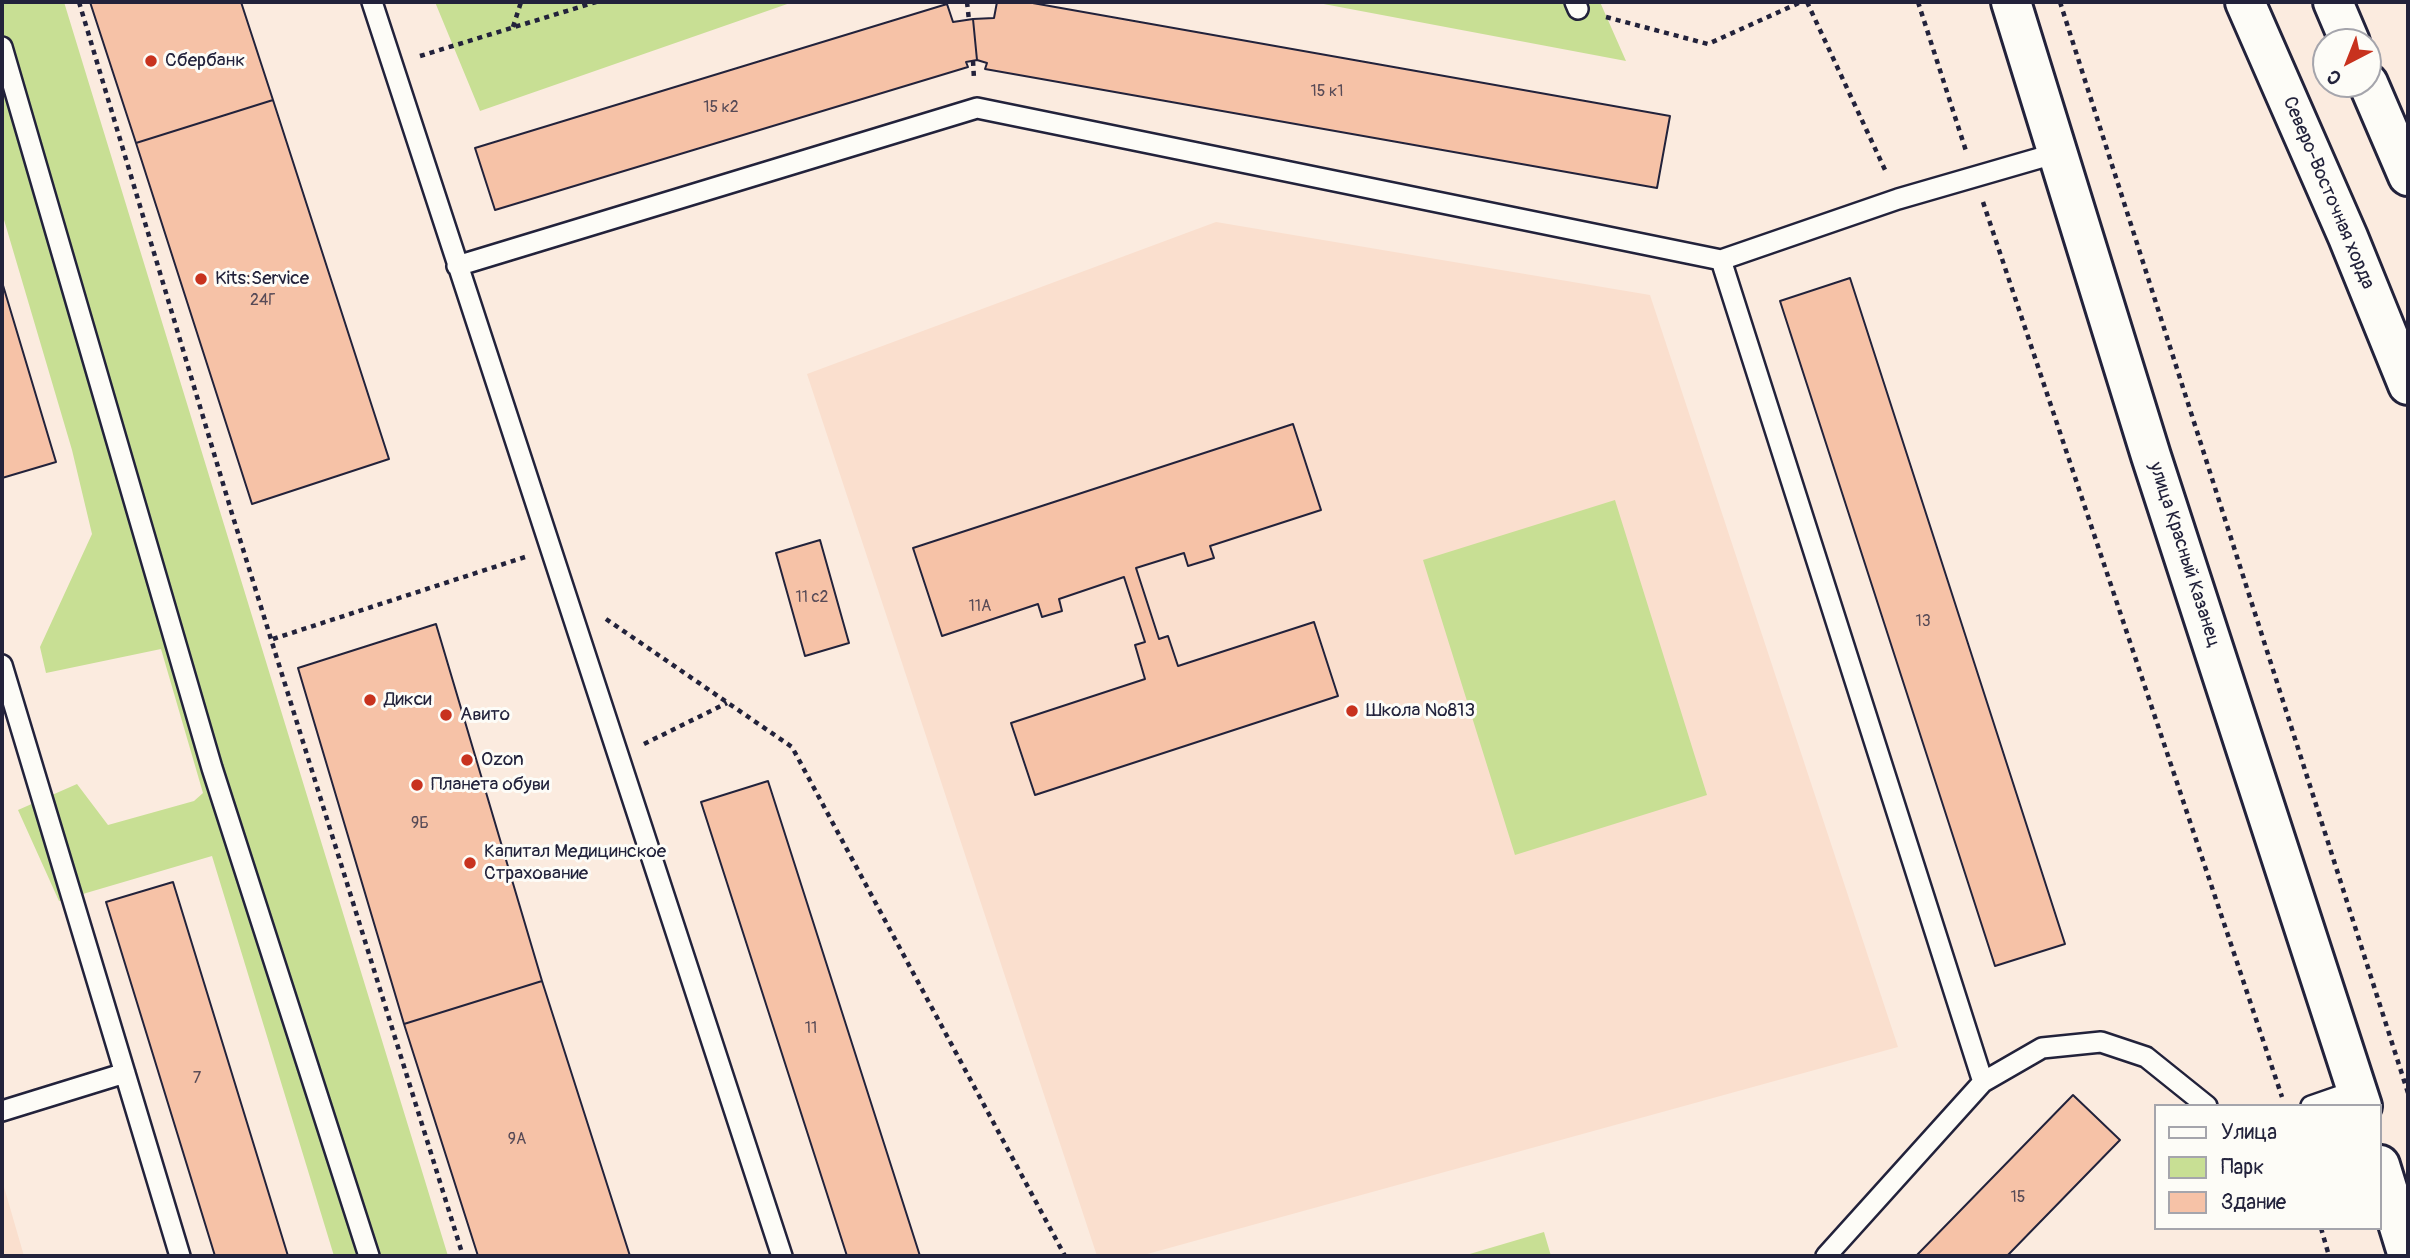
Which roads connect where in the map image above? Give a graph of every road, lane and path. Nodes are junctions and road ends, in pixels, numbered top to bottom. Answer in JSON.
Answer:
{"nodes":[{"id":1,"x":79,"y":2,"type":"edge"},
{"id":2,"x":372,"y":2,"type":"edge"},
{"id":3,"x":521,"y":2,"type":"edge"},
{"id":4,"x":596,"y":2,"type":"edge"},
{"id":5,"x":967,"y":2,"type":"edge"},
{"id":6,"x":1801,"y":2,"type":"edge"},
{"id":7,"x":1807,"y":2,"type":"edge"},
{"id":8,"x":1918,"y":2,"type":"edge"},
{"id":9,"x":2011,"y":2,"type":"edge"},
{"id":10,"x":2060,"y":2,"type":"edge"},
{"id":11,"x":2245,"y":2,"type":"edge"},
{"id":12,"x":2333,"y":2,"type":"edge"},
{"id":13,"x":1576,"y":6,"type":"edge"},
{"id":14,"x":969,"y":20,"type":"dead end"},
{"id":15,"x":513,"y":27,"type":"junction"},
{"id":16,"x":2344,"y":28,"type":"edge"},
{"id":17,"x":2,"y":47,"type":"edge"},
{"id":18,"x":392,"y":64,"type":"junction"},
{"id":19,"x":2374,"y":98,"type":"edge"},
{"id":20,"x":2057,"y":153,"type":"junction"},
{"id":21,"x":1974,"y":176,"type":"junction"},
{"id":22,"x":2408,"y":176,"type":"edge"},
{"id":23,"x":1898,"y":199,"type":"junction"},
{"id":24,"x":1721,"y":260,"type":"junction"},
{"id":25,"x":457,"y":266,"type":"junction"},
{"id":26,"x":2408,"y":385,"type":"edge"},
{"id":27,"x":550,"y":549,"type":"junction"},
{"id":28,"x":564,"y":591,"type":"junction"},
{"id":29,"x":273,"y":639,"type":"junction"},
{"id":30,"x":2,"y":666,"type":"edge"},
{"id":31,"x":727,"y":703,"type":"junction"},
{"id":32,"x":618,"y":757,"type":"junction"},
{"id":33,"x":125,"y":1073,"type":"junction"},
{"id":34,"x":1983,"y":1083,"type":"junction"},
{"id":35,"x":2408,"y":1093,"type":"edge"},
{"id":36,"x":2359,"y":1098,"type":"edge"},
{"id":37,"x":2204,"y":1104,"type":"edge"},
{"id":38,"x":2284,"y":1104,"type":"edge"},
{"id":39,"x":2323,"y":1104,"type":"edge"},
{"id":40,"x":2,"y":1111,"type":"edge"},
{"id":41,"x":2382,"y":1172,"type":"edge"},
{"id":42,"x":2322,"y":1230,"type":"edge"},
{"id":43,"x":180,"y":1256,"type":"edge"},
{"id":44,"x":369,"y":1256,"type":"edge"},
{"id":45,"x":463,"y":1256,"type":"edge"},
{"id":46,"x":782,"y":1256,"type":"edge"},
{"id":47,"x":1065,"y":1256,"type":"edge"},
{"id":48,"x":1826,"y":1256,"type":"edge"},
{"id":49,"x":2329,"y":1256,"type":"edge"},
{"id":50,"x":2408,"y":1256,"type":"edge"}],
"edges":[{"from":1,"to":29,"type":"path"},
{"from":2,"to":18,"type":"lane"},
{"from":3,"to":15,"type":"path"},
{"from":4,"to":15,"type":"path"},
{"from":5,"to":14,"type":"path"},
{"from":6,"to":13,"type":"path"},
{"from":7,"to":23,"type":"path"},
{"from":8,"to":21,"type":"path"},
{"from":9,"to":20,"type":"street","name":"улица Красный Казанец"},
{"from":10,"to":35,"type":"path"},
{"from":11,"to":26,"type":"street","name":"Северо-Восточная хорда"},
{"from":12,"to":16,"type":"street"},
{"from":15,"to":18,"type":"path"},
{"from":17,"to":44,"type":"lane"},
{"from":18,"to":25,"type":"lane"},
{"from":19,"to":22,"type":"street"},
{"from":20,"to":21,"type":"lane"},
{"from":20,"to":36,"type":"street","name":"улица Красный Казанец"},
{"from":21,"to":23,"type":"lane"},
{"from":21,"to":38,"type":"path"},
{"from":23,"to":24,"type":"lane"},
{"from":24,"to":25,"type":"lane"},
{"from":24,"to":34,"type":"lane"},
{"from":25,"to":27,"type":"lane"},
{"from":27,"to":28,"type":"lane"},
{"from":27,"to":29,"type":"path"},
{"from":28,"to":31,"type":"path"},
{"from":28,"to":32,"type":"lane"},
{"from":29,"to":45,"type":"path"},
{"from":30,"to":33,"type":"lane"},
{"from":31,"to":32,"type":"path"},
{"from":31,"to":47,"type":"path"},
{"from":32,"to":46,"type":"lane"},
{"from":33,"to":40,"type":"lane"},
{"from":33,"to":43,"type":"lane"},
{"from":34,"to":37,"type":"lane"},
{"from":34,"to":48,"type":"lane"},
{"from":36,"to":39,"type":"lane"},
{"from":41,"to":50,"type":"street"},
{"from":42,"to":49,"type":"path"}]}
